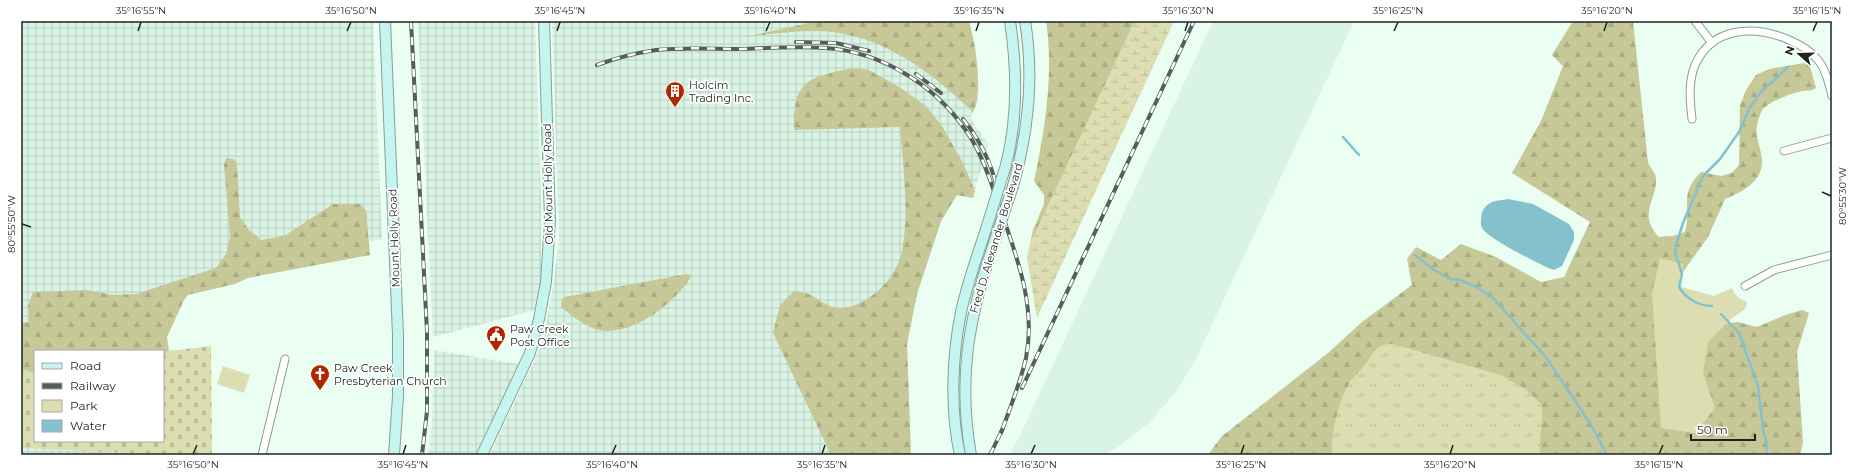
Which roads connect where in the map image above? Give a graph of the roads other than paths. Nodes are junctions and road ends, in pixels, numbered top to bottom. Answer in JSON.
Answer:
{"nodes":[{"id":1,"x":385,"y":21,"type":"edge"},
{"id":2,"x":544,"y":21,"type":"edge"},
{"id":3,"x":1010,"y":21,"type":"edge"},
{"id":4,"x":1025,"y":21,"type":"edge"},
{"id":5,"x":1695,"y":21,"type":"edge"},
{"id":6,"x":1712,"y":43,"type":"junction"},
{"id":7,"x":1832,"y":96,"type":"edge"},
{"id":8,"x":1692,"y":119,"type":"dead end"},
{"id":9,"x":1832,"y":138,"type":"edge"},
{"id":10,"x":1784,"y":150,"type":"dead end"},
{"id":11,"x":1832,"y":255,"type":"edge"},
{"id":12,"x":1745,"y":286,"type":"dead end"},
{"id":13,"x":285,"y":359,"type":"dead end"},
{"id":14,"x":971,"y":454,"type":"edge"},
{"id":15,"x":262,"y":455,"type":"edge"},
{"id":16,"x":394,"y":455,"type":"edge"},
{"id":17,"x":482,"y":455,"type":"edge"},
{"id":18,"x":960,"y":455,"type":"edge"}],
"edges":[{"from":1,"to":16,"type":"main road","name":"Mount Holly Road"},
{"from":2,"to":17,"type":"main road","name":"Old Mount Holly Road"},
{"from":3,"to":18,"type":"main road","name":"Fred D. Alexander Boulevard","bridge":true},
{"from":4,"to":14,"type":"main road","name":"Fred D. Alexander Boulevard","bridge":true},
{"from":5,"to":6,"type":"street"},
{"from":6,"to":7,"type":"street"},
{"from":6,"to":8,"type":"street"},
{"from":9,"to":10,"type":"street"},
{"from":11,"to":12,"type":"street"},
{"from":13,"to":15,"type":"street"}]}
